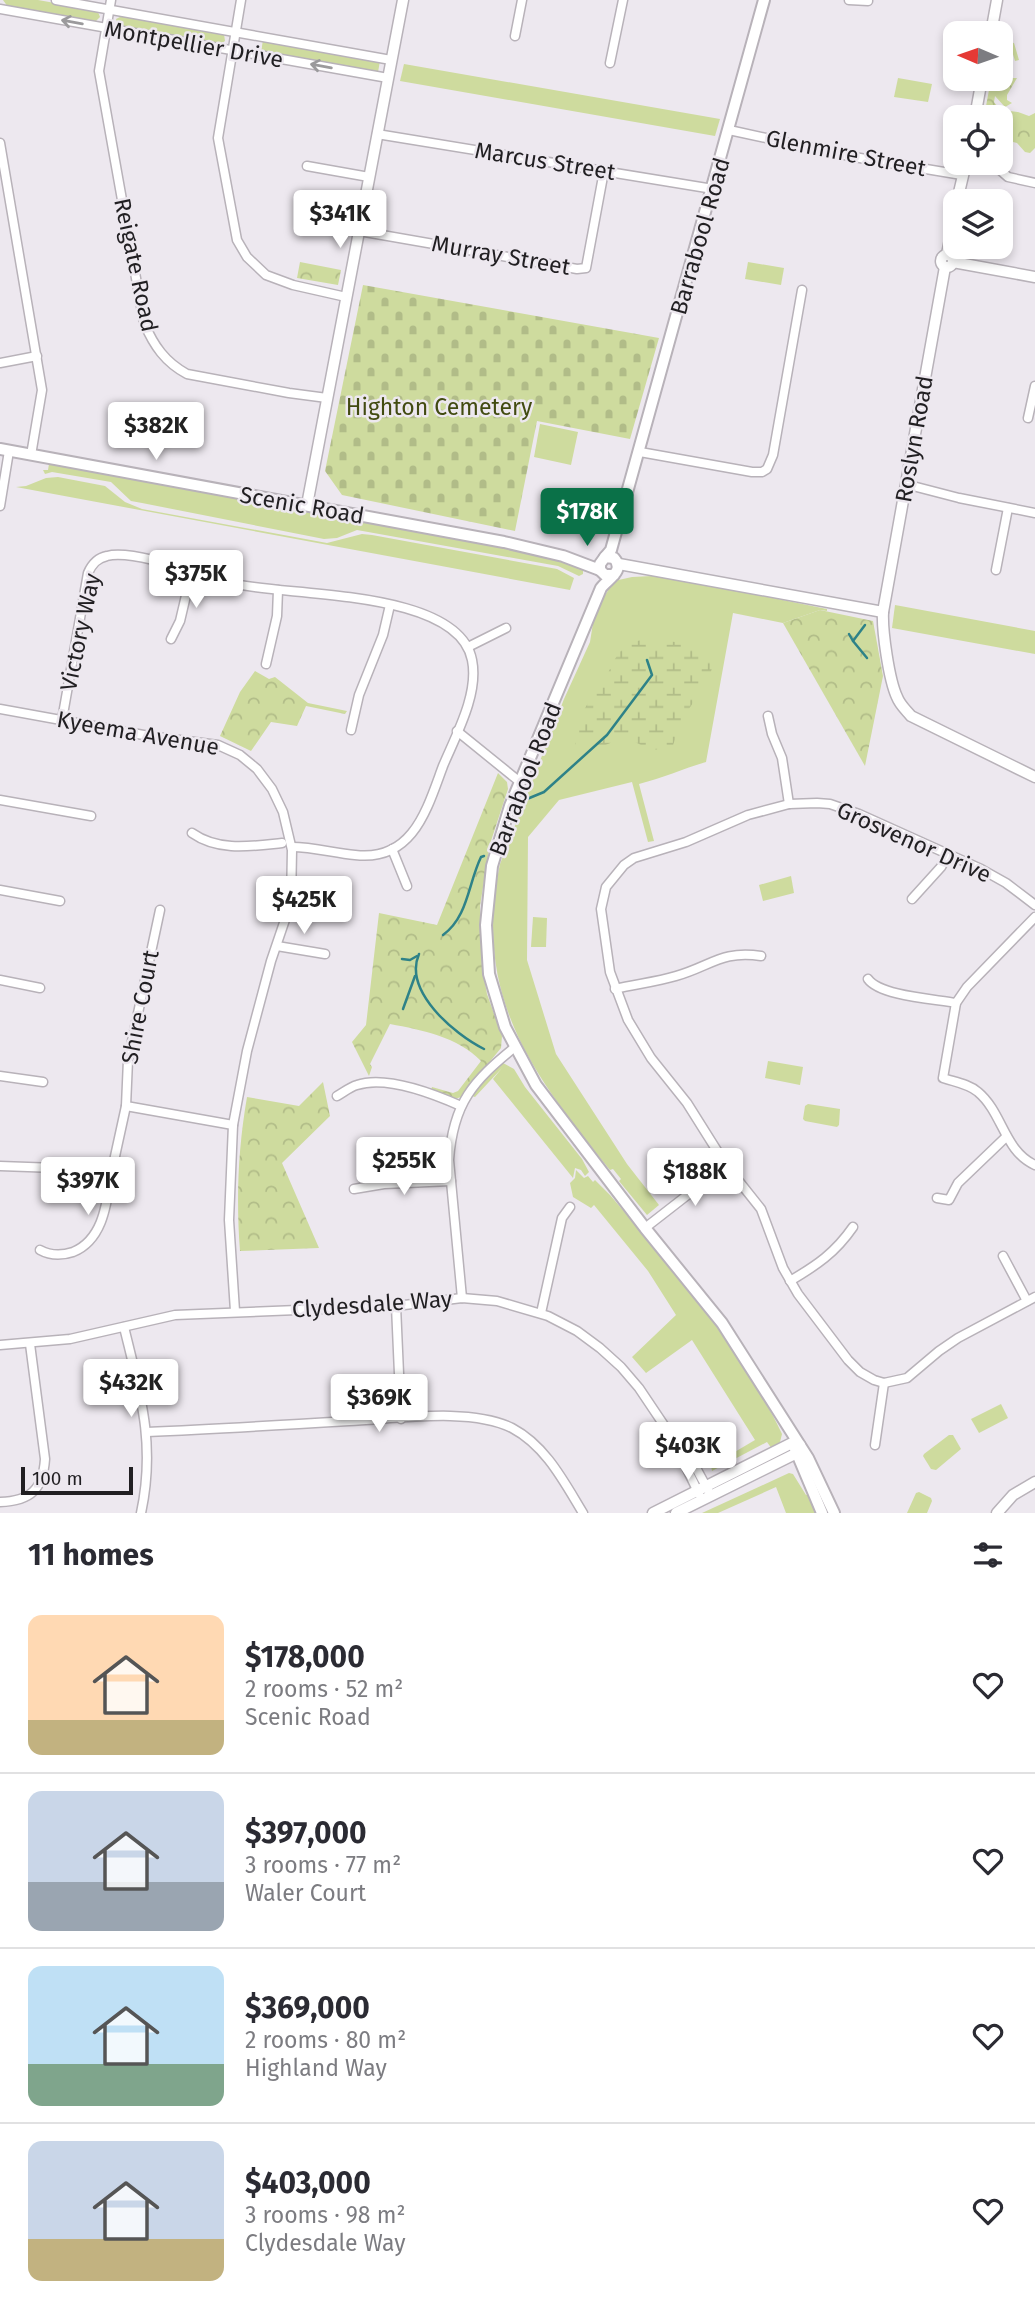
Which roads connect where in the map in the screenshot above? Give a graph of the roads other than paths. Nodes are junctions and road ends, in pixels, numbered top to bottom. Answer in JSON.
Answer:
{"nodes":[{"id":1,"x":56,"y":0,"type":"edge"},
{"id":2,"x":241,"y":0,"type":"edge"},
{"id":3,"x":403,"y":0,"type":"edge"},
{"id":4,"x":522,"y":0,"type":"edge"},
{"id":5,"x":623,"y":0,"type":"edge"},
{"id":6,"x":764,"y":0,"type":"edge"},
{"id":7,"x":849,"y":0,"type":"edge"},
{"id":8,"x":997,"y":0,"type":"edge"},
{"id":9,"x":868,"y":1,"type":"edge"},
{"id":10,"x":110,"y":5,"type":"edge"},
{"id":11,"x":0,"y":9,"type":"edge"},
{"id":12,"x":993,"y":21,"type":"edge"},
{"id":13,"x":105,"y":28,"type":"junction"},
{"id":14,"x":236,"y":32,"type":"junction"},
{"id":15,"x":515,"y":36,"type":"dead end"},
{"id":16,"x":232,"y":50,"type":"junction"},
{"id":17,"x":391,"y":60,"type":"junction"},
{"id":18,"x":610,"y":63,"type":"dead end"},
{"id":19,"x":388,"y":78,"type":"junction"},
{"id":20,"x":729,"y":130,"type":"junction"},
{"id":21,"x":377,"y":134,"type":"junction"},
{"id":22,"x":0,"y":143,"type":"edge"},
{"id":23,"x":307,"y":166,"type":"dead end"},
{"id":24,"x":604,"y":172,"type":"junction"},
{"id":25,"x":943,"y":172,"type":"edge"},
{"id":26,"x":962,"y":175,"type":"edge"},
{"id":27,"x":1006,"y":175,"type":"edge"},
{"id":28,"x":369,"y":177,"type":"junction"},
{"id":29,"x":3,"y":178,"type":"edge"},
{"id":30,"x":1035,"y":183,"type":"edge"},
{"id":31,"x":713,"y":189,"type":"junction"},
{"id":32,"x":959,"y":189,"type":"edge"},
{"id":33,"x":359,"y":231,"type":"junction"},
{"id":34,"x":948,"y":261,"type":"joint"},
{"id":35,"x":1035,"y":277,"type":"edge"},
{"id":36,"x":802,"y":290,"type":"dead end"},
{"id":37,"x":346,"y":297,"type":"junction"},
{"id":38,"x":37,"y":356,"type":"junction"},
{"id":39,"x":0,"y":363,"type":"edge"},
{"id":40,"x":1035,"y":386,"type":"edge"},
{"id":41,"x":327,"y":398,"type":"junction"},
{"id":42,"x":1028,"y":418,"type":"dead end"},
{"id":43,"x":4,"y":450,"type":"edge"},
{"id":44,"x":640,"y":452,"type":"junction"},
{"id":45,"x":31,"y":455,"type":"junction"},
{"id":46,"x":905,"y":484,"type":"junction"},
{"id":47,"x":307,"y":505,"type":"junction"},
{"id":48,"x":0,"y":506,"type":"edge"},
{"id":49,"x":1008,"y":508,"type":"junction"},
{"id":50,"x":622,"y":513,"type":"junction"},
{"id":51,"x":1035,"y":513,"type":"edge"},
{"id":52,"x":602,"y":565,"type":"junction"},
{"id":53,"x":616,"y":569,"type":"junction"},
{"id":54,"x":192,"y":570,"type":"junction"},
{"id":55,"x":996,"y":570,"type":"dead end"},
{"id":56,"x":601,"y":587,"type":"junction"},
{"id":57,"x":278,"y":590,"type":"junction"},
{"id":58,"x":390,"y":605,"type":"junction"},
{"id":59,"x":883,"y":612,"type":"junction"},
{"id":60,"x":506,"y":628,"type":"dead end"},
{"id":61,"x":171,"y":639,"type":"dead end"},
{"id":62,"x":468,"y":646,"type":"junction"},
{"id":63,"x":266,"y":664,"type":"dead end"},
{"id":64,"x":0,"y":709,"type":"edge"},
{"id":65,"x":768,"y":716,"type":"dead end"},
{"id":66,"x":62,"y":720,"type":"junction"},
{"id":67,"x":351,"y":730,"type":"dead end"},
{"id":68,"x":457,"y":731,"type":"junction"},
{"id":69,"x":1035,"y":776,"type":"edge"},
{"id":70,"x":520,"y":782,"type":"junction"},
{"id":71,"x":0,"y":800,"type":"edge"},
{"id":72,"x":789,"y":804,"type":"junction"},
{"id":73,"x":91,"y":816,"type":"dead end"},
{"id":74,"x":192,"y":833,"type":"dead end"},
{"id":75,"x":282,"y":843,"type":"dead end"},
{"id":76,"x":292,"y":847,"type":"junction"},
{"id":77,"x":392,"y":849,"type":"junction"},
{"id":78,"x":947,"y":856,"type":"junction"},
{"id":79,"x":407,"y":886,"type":"dead end"},
{"id":80,"x":0,"y":890,"type":"edge"},
{"id":81,"x":912,"y":899,"type":"dead end"},
{"id":82,"x":60,"y":901,"type":"dead end"},
{"id":83,"x":1035,"y":905,"type":"edge"},
{"id":84,"x":160,"y":910,"type":"dead end"},
{"id":85,"x":1035,"y":917,"type":"edge"},
{"id":86,"x":277,"y":946,"type":"junction"},
{"id":87,"x":326,"y":954,"type":"dead end"},
{"id":88,"x":761,"y":956,"type":"dead end"},
{"id":89,"x":868,"y":979,"type":"dead end"},
{"id":90,"x":0,"y":980,"type":"edge"},
{"id":91,"x":40,"y":988,"type":"dead end"},
{"id":92,"x":615,"y":989,"type":"junction"},
{"id":93,"x":956,"y":1003,"type":"junction"},
{"id":94,"x":515,"y":1046,"type":"junction"},
{"id":95,"x":0,"y":1076,"type":"edge"},
{"id":96,"x":43,"y":1082,"type":"dead end"},
{"id":97,"x":337,"y":1096,"type":"dead end"},
{"id":98,"x":126,"y":1106,"type":"junction"},
{"id":99,"x":461,"y":1106,"type":"junction"},
{"id":100,"x":233,"y":1125,"type":"junction"},
{"id":101,"x":1006,"y":1137,"type":"junction"},
{"id":102,"x":726,"y":1164,"type":"junction"},
{"id":103,"x":1035,"y":1165,"type":"edge"},
{"id":104,"x":0,"y":1166,"type":"edge"},
{"id":105,"x":113,"y":1170,"type":"junction"},
{"id":106,"x":451,"y":1181,"type":"junction"},
{"id":107,"x":354,"y":1189,"type":"dead end"},
{"id":108,"x":937,"y":1198,"type":"dead end"},
{"id":109,"x":570,"y":1207,"type":"dead end"},
{"id":110,"x":853,"y":1227,"type":"dead end"},
{"id":111,"x":645,"y":1228,"type":"junction"},
{"id":112,"x":40,"y":1250,"type":"dead end"},
{"id":113,"x":1003,"y":1256,"type":"dead end"},
{"id":114,"x":790,"y":1281,"type":"junction"},
{"id":115,"x":462,"y":1298,"type":"junction"},
{"id":116,"x":1031,"y":1299,"type":"edge"},
{"id":117,"x":396,"y":1306,"type":"junction"},
{"id":118,"x":235,"y":1311,"type":"junction"},
{"id":119,"x":541,"y":1313,"type":"junction"},
{"id":120,"x":124,"y":1327,"type":"junction"},
{"id":121,"x":30,"y":1344,"type":"junction"},
{"id":122,"x":0,"y":1345,"type":"edge"},
{"id":123,"x":884,"y":1383,"type":"junction"},
{"id":124,"x":401,"y":1419,"type":"junction"},
{"id":125,"x":147,"y":1432,"type":"junction"},
{"id":126,"x":875,"y":1445,"type":"dead end"},
{"id":127,"x":796,"y":1447,"type":"junction"},
{"id":128,"x":1035,"y":1482,"type":"edge"},
{"id":129,"x":704,"y":1493,"type":"junction"},
{"id":130,"x":0,"y":1502,"type":"edge"},
{"id":131,"x":141,"y":1513,"type":"edge"},
{"id":132,"x":583,"y":1513,"type":"edge"},
{"id":133,"x":653,"y":1513,"type":"edge"},
{"id":134,"x":676,"y":1513,"type":"edge"},
{"id":135,"x":822,"y":1513,"type":"edge"},
{"id":136,"x":834,"y":1513,"type":"edge"},
{"id":137,"x":997,"y":1513,"type":"edge"}],
"edges":[{"from":1,"to":10,"type":"street","name":"Montpellier Drive"},
{"from":2,"to":14,"type":"street"},
{"from":3,"to":17,"type":"street"},
{"from":4,"to":15,"type":"street"},
{"from":5,"to":18,"type":"street"},
{"from":6,"to":20,"type":"main road","name":"Barrabool Road"},
{"from":7,"to":9,"type":"street"},
{"from":8,"to":12,"type":"street"},
{"from":10,"to":13,"type":"street","name":"Reigate Road"},
{"from":10,"to":14,"type":"street","name":"Montpellier Drive"},
{"from":13,"to":11,"type":"street","name":"Montpellier Drive","one_way":true},
{"from":13,"to":16,"type":"street","name":"Montpellier Drive"},
{"from":13,"to":41,"type":"street","name":"Reigate Road"},
{"from":14,"to":16,"type":"street"},
{"from":14,"to":17,"type":"street","name":"Montpellier Drive"},
{"from":19,"to":16,"type":"street","name":"Montpellier Drive","one_way":true},
{"from":16,"to":37,"type":"street"},
{"from":17,"to":19,"type":"street"},
{"from":19,"to":21,"type":"street"},
{"from":20,"to":25,"type":"street","name":"Glenmire Street"},
{"from":20,"to":31,"type":"main road","name":"Barrabool Road"},
{"from":21,"to":24,"type":"street","name":"Marcus Street"},
{"from":21,"to":28,"type":"street"},
{"from":22,"to":29,"type":"street"},
{"from":23,"to":28,"type":"street"},
{"from":24,"to":31,"type":"street","name":"Marcus Street"},
{"from":24,"to":33,"type":"street","name":"Murray Street"},
{"from":26,"to":32,"type":"street"},
{"from":27,"to":30,"type":"street"},
{"from":28,"to":33,"type":"street"},
{"from":29,"to":38,"type":"street"},
{"from":31,"to":44,"type":"main road","name":"Barrabool Road"},
{"from":33,"to":37,"type":"street"},
{"from":34,"to":35,"type":"street"},
{"from":34,"to":46,"type":"street","name":"Roslyn Road"},
{"from":36,"to":44,"type":"street"},
{"from":37,"to":41,"type":"street"},
{"from":38,"to":39,"type":"street"},
{"from":38,"to":45,"type":"street"},
{"from":40,"to":42,"type":"street"},
{"from":41,"to":47,"type":"street"},
{"from":43,"to":45,"type":"main road","name":"Scenic Road"},
{"from":43,"to":48,"type":"street"},
{"from":44,"to":50,"type":"main road","name":"Barrabool Road"},
{"from":45,"to":47,"type":"main road","name":"Scenic Road"},
{"from":46,"to":49,"type":"street"},
{"from":46,"to":59,"type":"street","name":"Roslyn Road"},
{"from":47,"to":52,"type":"main road","name":"Scenic Road"},
{"from":49,"to":51,"type":"street"},
{"from":49,"to":55,"type":"street"},
{"from":50,"to":52,"type":"main road","name":"Barrabool Road"},
{"from":50,"to":53,"type":"main road","name":"Barrabool Road"},
{"from":52,"to":53,"type":"main road"},
{"from":52,"to":53,"type":"main road"},
{"from":52,"to":56,"type":"main road","name":"Barrabool Road"},
{"from":53,"to":56,"type":"main road","name":"Barrabool Road"},
{"from":53,"to":59,"type":"street"},
{"from":54,"to":57,"type":"street","name":"Victory Way"},
{"from":54,"to":61,"type":"street"},
{"from":54,"to":66,"type":"street","name":"Victory Way"},
{"from":56,"to":70,"type":"main road","name":"Barrabool Road"},
{"from":57,"to":58,"type":"street","name":"Victory Way"},
{"from":57,"to":63,"type":"street"},
{"from":58,"to":62,"type":"street","name":"Victory Way"},
{"from":58,"to":67,"type":"street"},
{"from":59,"to":69,"type":"street","name":"Roslyn Road"},
{"from":60,"to":62,"type":"street"},
{"from":62,"to":68,"type":"street"},
{"from":64,"to":66,"type":"street","name":"Kyeema Avenue"},
{"from":65,"to":72,"type":"street"},
{"from":66,"to":76,"type":"street","name":"Kyeema Avenue"},
{"from":68,"to":70,"type":"street"},
{"from":68,"to":77,"type":"street"},
{"from":70,"to":94,"type":"main road","name":"Barrabool Road"},
{"from":71,"to":73,"type":"street"},
{"from":72,"to":78,"type":"street","name":"Grosvenor Drive"},
{"from":72,"to":92,"type":"street","name":"Grosvenor Drive"},
{"from":74,"to":75,"type":"street"},
{"from":76,"to":77,"type":"street"},
{"from":76,"to":86,"type":"street","name":"Kyeema Avenue"},
{"from":77,"to":79,"type":"street"},
{"from":78,"to":81,"type":"street"},
{"from":78,"to":83,"type":"street","name":"Grosvenor Drive"},
{"from":80,"to":82,"type":"street"},
{"from":84,"to":98,"type":"street","name":"Shire Court"},
{"from":85,"to":93,"type":"street"},
{"from":86,"to":87,"type":"street"},
{"from":86,"to":100,"type":"street","name":"Kyeema Avenue"},
{"from":88,"to":92,"type":"street"},
{"from":89,"to":93,"type":"street"},
{"from":90,"to":91,"type":"street"},
{"from":92,"to":102,"type":"street","name":"Grosvenor Drive"},
{"from":93,"to":101,"type":"street"},
{"from":94,"to":99,"type":"street"},
{"from":94,"to":111,"type":"main road","name":"Barrabool Road"},
{"from":95,"to":96,"type":"street"},
{"from":97,"to":99,"type":"street"},
{"from":98,"to":100,"type":"street"},
{"from":98,"to":105,"type":"street","name":"Shire Court"},
{"from":99,"to":106,"type":"street"},
{"from":100,"to":118,"type":"street","name":"Kyeema Avenue"},
{"from":101,"to":103,"type":"street"},
{"from":101,"to":108,"type":"street"},
{"from":102,"to":111,"type":"street"},
{"from":102,"to":114,"type":"street","name":"Grosvenor Drive"},
{"from":104,"to":105,"type":"street"},
{"from":105,"to":112,"type":"street","name":"Shire Court"},
{"from":106,"to":107,"type":"street"},
{"from":106,"to":115,"type":"street"},
{"from":109,"to":119,"type":"street"},
{"from":110,"to":114,"type":"street"},
{"from":111,"to":127,"type":"main road","name":"Barrabool Road"},
{"from":113,"to":116,"type":"street"},
{"from":114,"to":123,"type":"street","name":"Grosvenor Drive"},
{"from":115,"to":117,"type":"street","name":"Clydesdale Way"},
{"from":115,"to":119,"type":"street","name":"Clydesdale Way"},
{"from":116,"to":123,"type":"street"},
{"from":117,"to":118,"type":"street","name":"Clydesdale Way"},
{"from":117,"to":124,"type":"street"},
{"from":118,"to":120,"type":"street","name":"Clydesdale Way"},
{"from":119,"to":129,"type":"street","name":"Clydesdale Way"},
{"from":120,"to":121,"type":"street","name":"Clydesdale Way"},
{"from":120,"to":125,"type":"street"},
{"from":121,"to":122,"type":"street","name":"Clydesdale Way"},
{"from":121,"to":130,"type":"street"},
{"from":123,"to":126,"type":"street"},
{"from":124,"to":125,"type":"street"},
{"from":124,"to":132,"type":"street"},
{"from":125,"to":131,"type":"street"},
{"from":127,"to":129,"type":"street"},
{"from":127,"to":135,"type":"main road","name":"Barrabool Road"},
{"from":127,"to":136,"type":"main road","name":"Barrabool Road"},
{"from":128,"to":137,"type":"street"},
{"from":129,"to":133,"type":"street"},
{"from":129,"to":134,"type":"street"}]}
